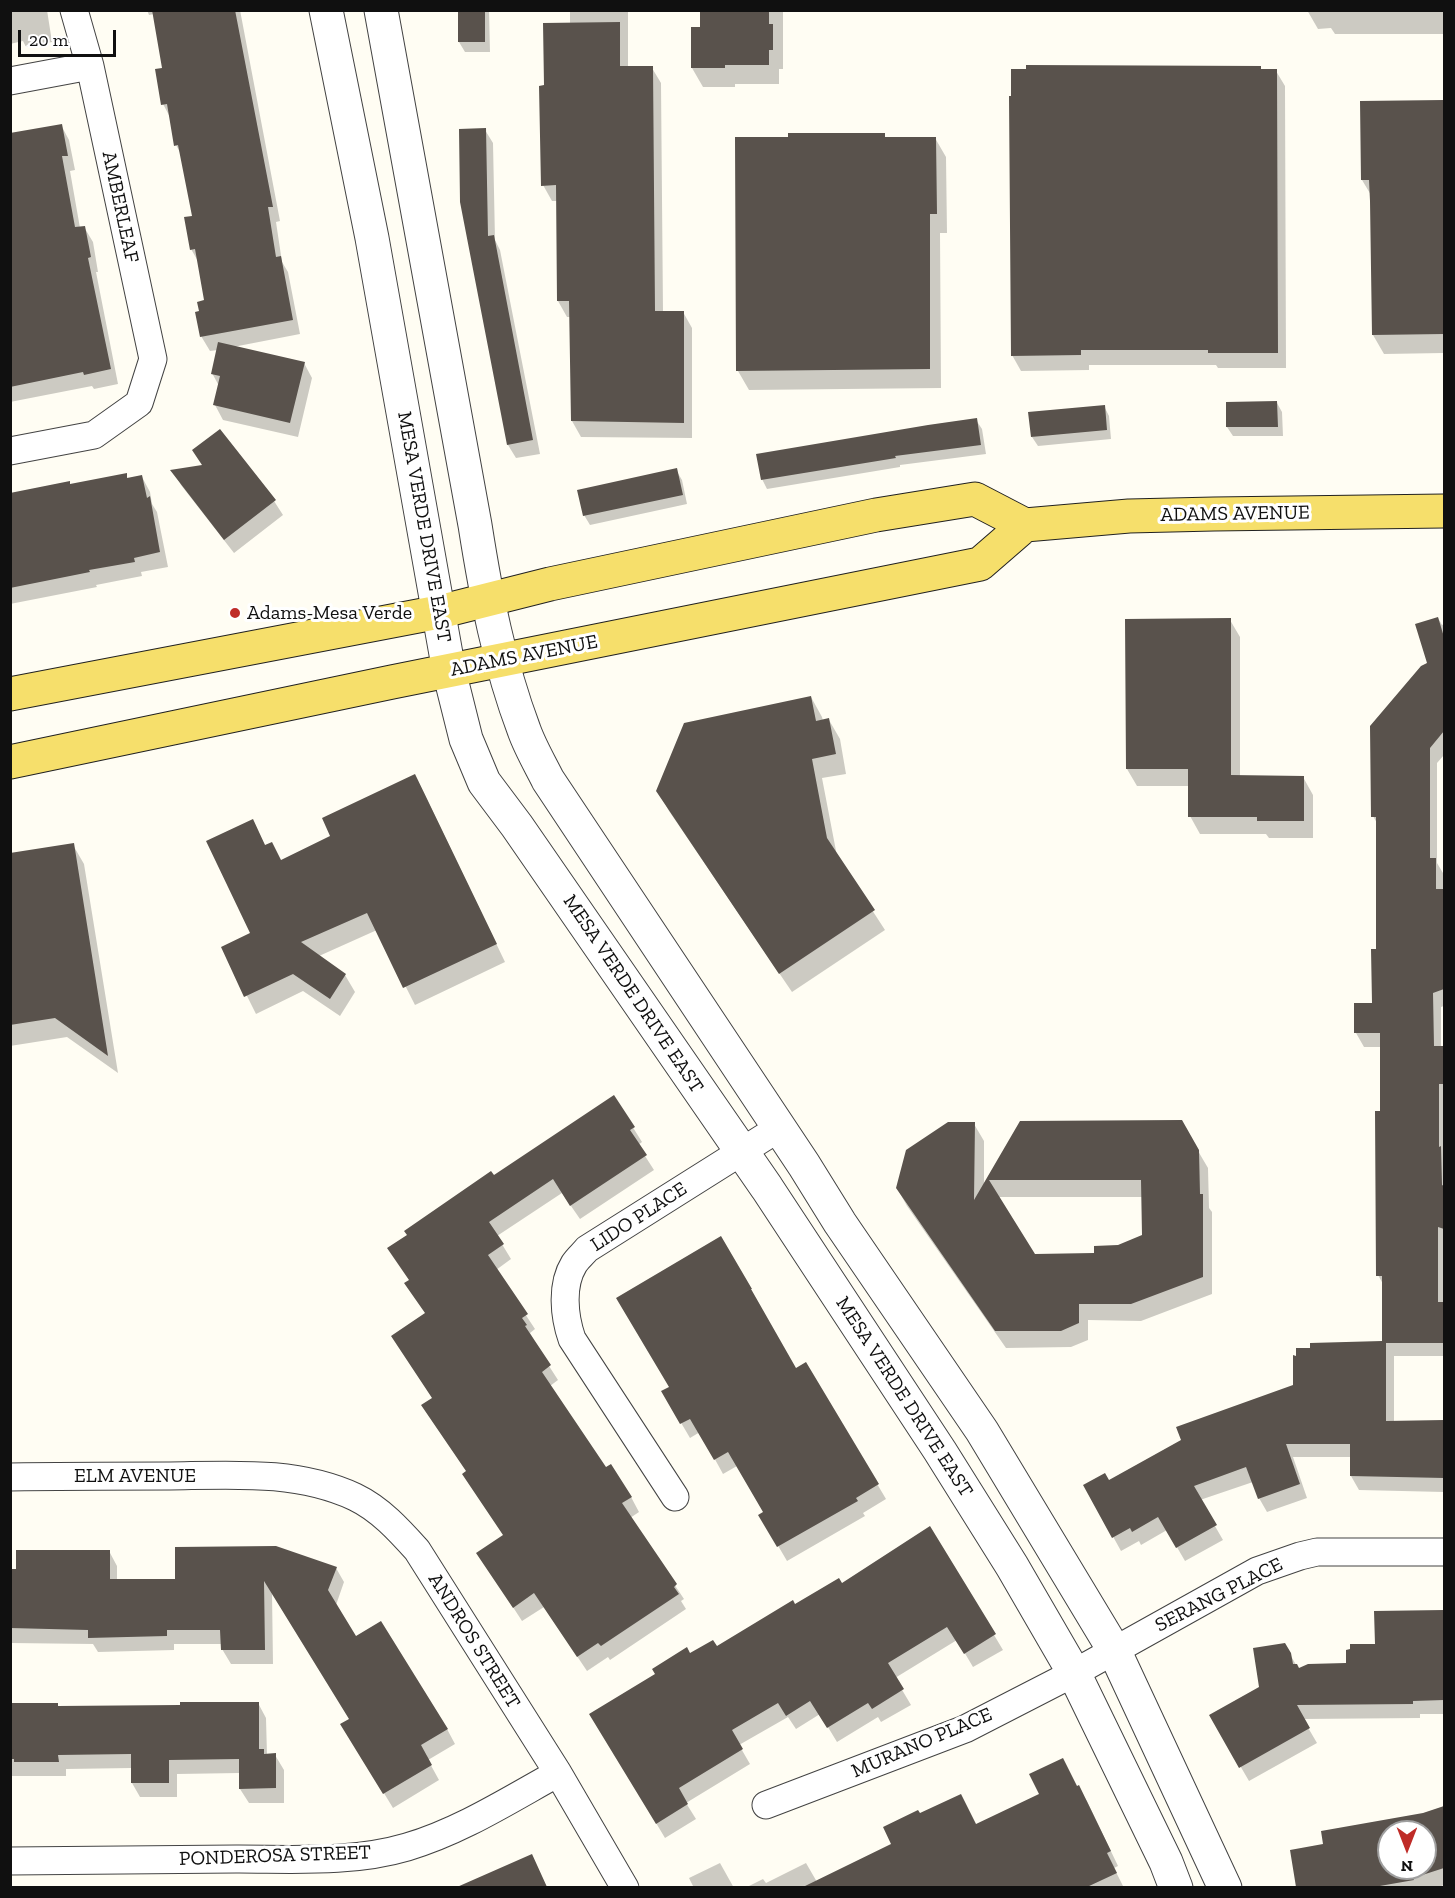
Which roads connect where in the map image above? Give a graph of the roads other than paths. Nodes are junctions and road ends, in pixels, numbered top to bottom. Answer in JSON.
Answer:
{"nodes":[{"id":1,"x":74,"y":10,"type":"edge"},
{"id":2,"x":326,"y":10,"type":"edge"},
{"id":3,"x":381,"y":10,"type":"edge"},
{"id":4,"x":90,"y":66,"type":"junction"},
{"id":5,"x":10,"y":81,"type":"edge"},
{"id":6,"x":10,"y":450,"type":"edge"},
{"id":7,"x":1444,"y":512,"type":"edge"},
{"id":8,"x":1025,"y":525,"type":"junction"},
{"id":9,"x":486,"y":599,"type":"junction"},
{"id":10,"x":439,"y":612,"type":"junction"},
{"id":11,"x":502,"y":661,"type":"junction"},
{"id":12,"x":449,"y":671,"type":"junction"},
{"id":13,"x":10,"y":694,"type":"edge"},
{"id":14,"x":10,"y":762,"type":"edge"},
{"id":15,"x":779,"y":1128,"type":"junction"},
{"id":16,"x":741,"y":1152,"type":"junction"},
{"id":17,"x":259,"y":1475,"type":"joint"},
{"id":18,"x":10,"y":1477,"type":"edge"},
{"id":19,"x":675,"y":1497,"type":"dead end"},
{"id":20,"x":1444,"y":1552,"type":"edge"},
{"id":21,"x":1114,"y":1650,"type":"junction"},
{"id":22,"x":1074,"y":1673,"type":"junction"},
{"id":23,"x":558,"y":1773,"type":"junction"},
{"id":24,"x":766,"y":1805,"type":"dead end"},
{"id":25,"x":10,"y":1861,"type":"edge"},
{"id":26,"x":625,"y":1887,"type":"edge"},
{"id":27,"x":1176,"y":1887,"type":"edge"},
{"id":28,"x":1226,"y":1887,"type":"edge"}],
"edges":[{"from":1,"to":4,"type":"street","name":"AMBERLEAF"},
{"from":2,"to":10,"type":"street","name":"MESA VERDE DRIVE EAST"},
{"from":3,"to":9,"type":"street"},
{"from":4,"to":5,"type":"street"},
{"from":4,"to":6,"type":"street","name":"AMBERLEAF"},
{"from":7,"to":8,"type":"main road","name":"ADAMS AVENUE"},
{"from":8,"to":9,"type":"main road"},
{"from":8,"to":11,"type":"main road","name":"ADAMS AVENUE"},
{"from":9,"to":10,"type":"main road"},
{"from":9,"to":11,"type":"street"},
{"from":10,"to":12,"type":"street","name":"MESA VERDE DRIVE EAST"},
{"from":10,"to":13,"type":"main road"},
{"from":11,"to":12,"type":"main road","name":"ADAMS AVENUE"},
{"from":11,"to":15,"type":"street"},
{"from":12,"to":14,"type":"main road","name":"ADAMS AVENUE"},
{"from":12,"to":16,"type":"street","name":"MESA VERDE DRIVE EAST"},
{"from":15,"to":16,"type":"street","name":"LIDO PLACE"},
{"from":15,"to":21,"type":"street"},
{"from":16,"to":19,"type":"street","name":"LIDO PLACE"},
{"from":16,"to":22,"type":"street","name":"MESA VERDE DRIVE EAST"},
{"from":17,"to":18,"type":"street","name":"ELM AVENUE"},
{"from":17,"to":23,"type":"street","name":"ANDROS STREET"},
{"from":20,"to":21,"type":"street","name":"SERANG PLACE"},
{"from":21,"to":22,"type":"street","name":"SERANG PLACE"},
{"from":21,"to":28,"type":"street"},
{"from":22,"to":24,"type":"street","name":"MURANO PLACE"},
{"from":22,"to":27,"type":"street","name":"MESA VERDE DRIVE EAST"},
{"from":23,"to":25,"type":"street","name":"PONDEROSA STREET"},
{"from":23,"to":26,"type":"street","name":"ANDROS STREET"}]}
